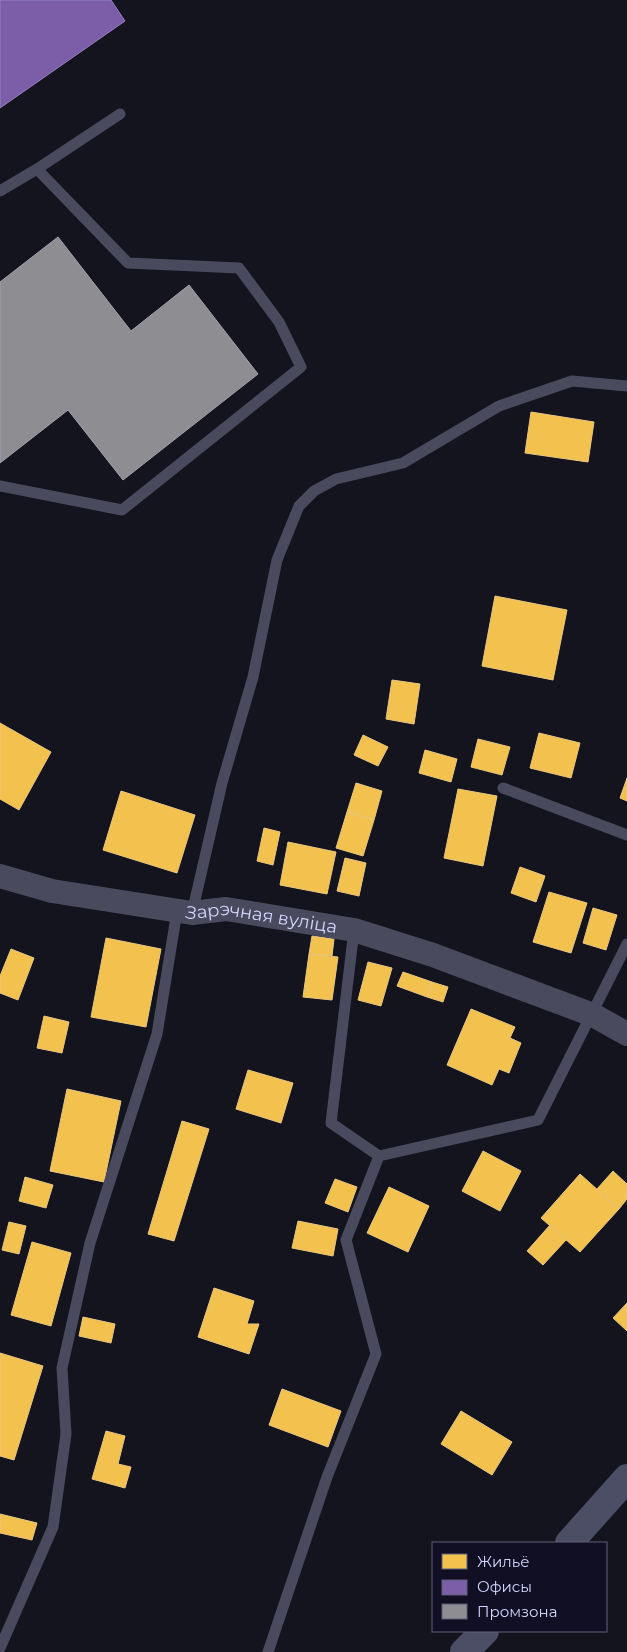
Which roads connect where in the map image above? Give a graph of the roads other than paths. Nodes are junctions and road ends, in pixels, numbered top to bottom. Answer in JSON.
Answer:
{"nodes":[{"id":1,"x":120,"y":114,"type":"dead end"},
{"id":2,"x":37,"y":169,"type":"junction"},
{"id":3,"x":0,"y":191,"type":"edge"},
{"id":4,"x":627,"y":386,"type":"edge"},
{"id":5,"x":0,"y":486,"type":"edge"},
{"id":6,"x":503,"y":788,"type":"dead end"},
{"id":7,"x":627,"y":835,"type":"edge"},
{"id":8,"x":0,"y":876,"type":"edge"},
{"id":9,"x":184,"y":912,"type":"junction"},
{"id":10,"x":354,"y":930,"type":"junction"},
{"id":11,"x":627,"y":944,"type":"edge"},
{"id":12,"x":593,"y":1015,"type":"junction"},
{"id":13,"x":627,"y":1034,"type":"edge"},
{"id":14,"x":379,"y":1156,"type":"junction"},
{"id":15,"x":627,"y":1478,"type":"edge"},
{"id":16,"x":570,"y":1542,"type":"edge"},
{"id":17,"x":484,"y":1632,"type":"edge"},
{"id":18,"x":0,"y":1648,"type":"edge"},
{"id":19,"x":268,"y":1652,"type":"edge"},
{"id":20,"x":464,"y":1652,"type":"edge"}],
"edges":[{"from":1,"to":2,"type":"lane"},
{"from":2,"to":3,"type":"lane"},
{"from":2,"to":5,"type":"lane"},
{"from":4,"to":9,"type":"lane"},
{"from":6,"to":7,"type":"lane"},
{"from":8,"to":9,"type":"street","name":"Зарэчная вуліца"},
{"from":9,"to":10,"type":"street","name":"Зарэчная вуліца"},
{"from":9,"to":18,"type":"lane"},
{"from":10,"to":12,"type":"street","name":"Зарэчная вуліца"},
{"from":10,"to":14,"type":"lane"},
{"from":11,"to":12,"type":"lane"},
{"from":12,"to":13,"type":"street","name":"Зарэчная вуліца"},
{"from":12,"to":14,"type":"lane"},
{"from":14,"to":19,"type":"lane"},
{"from":15,"to":16,"type":"main road"},
{"from":17,"to":20,"type":"main road"}]}
